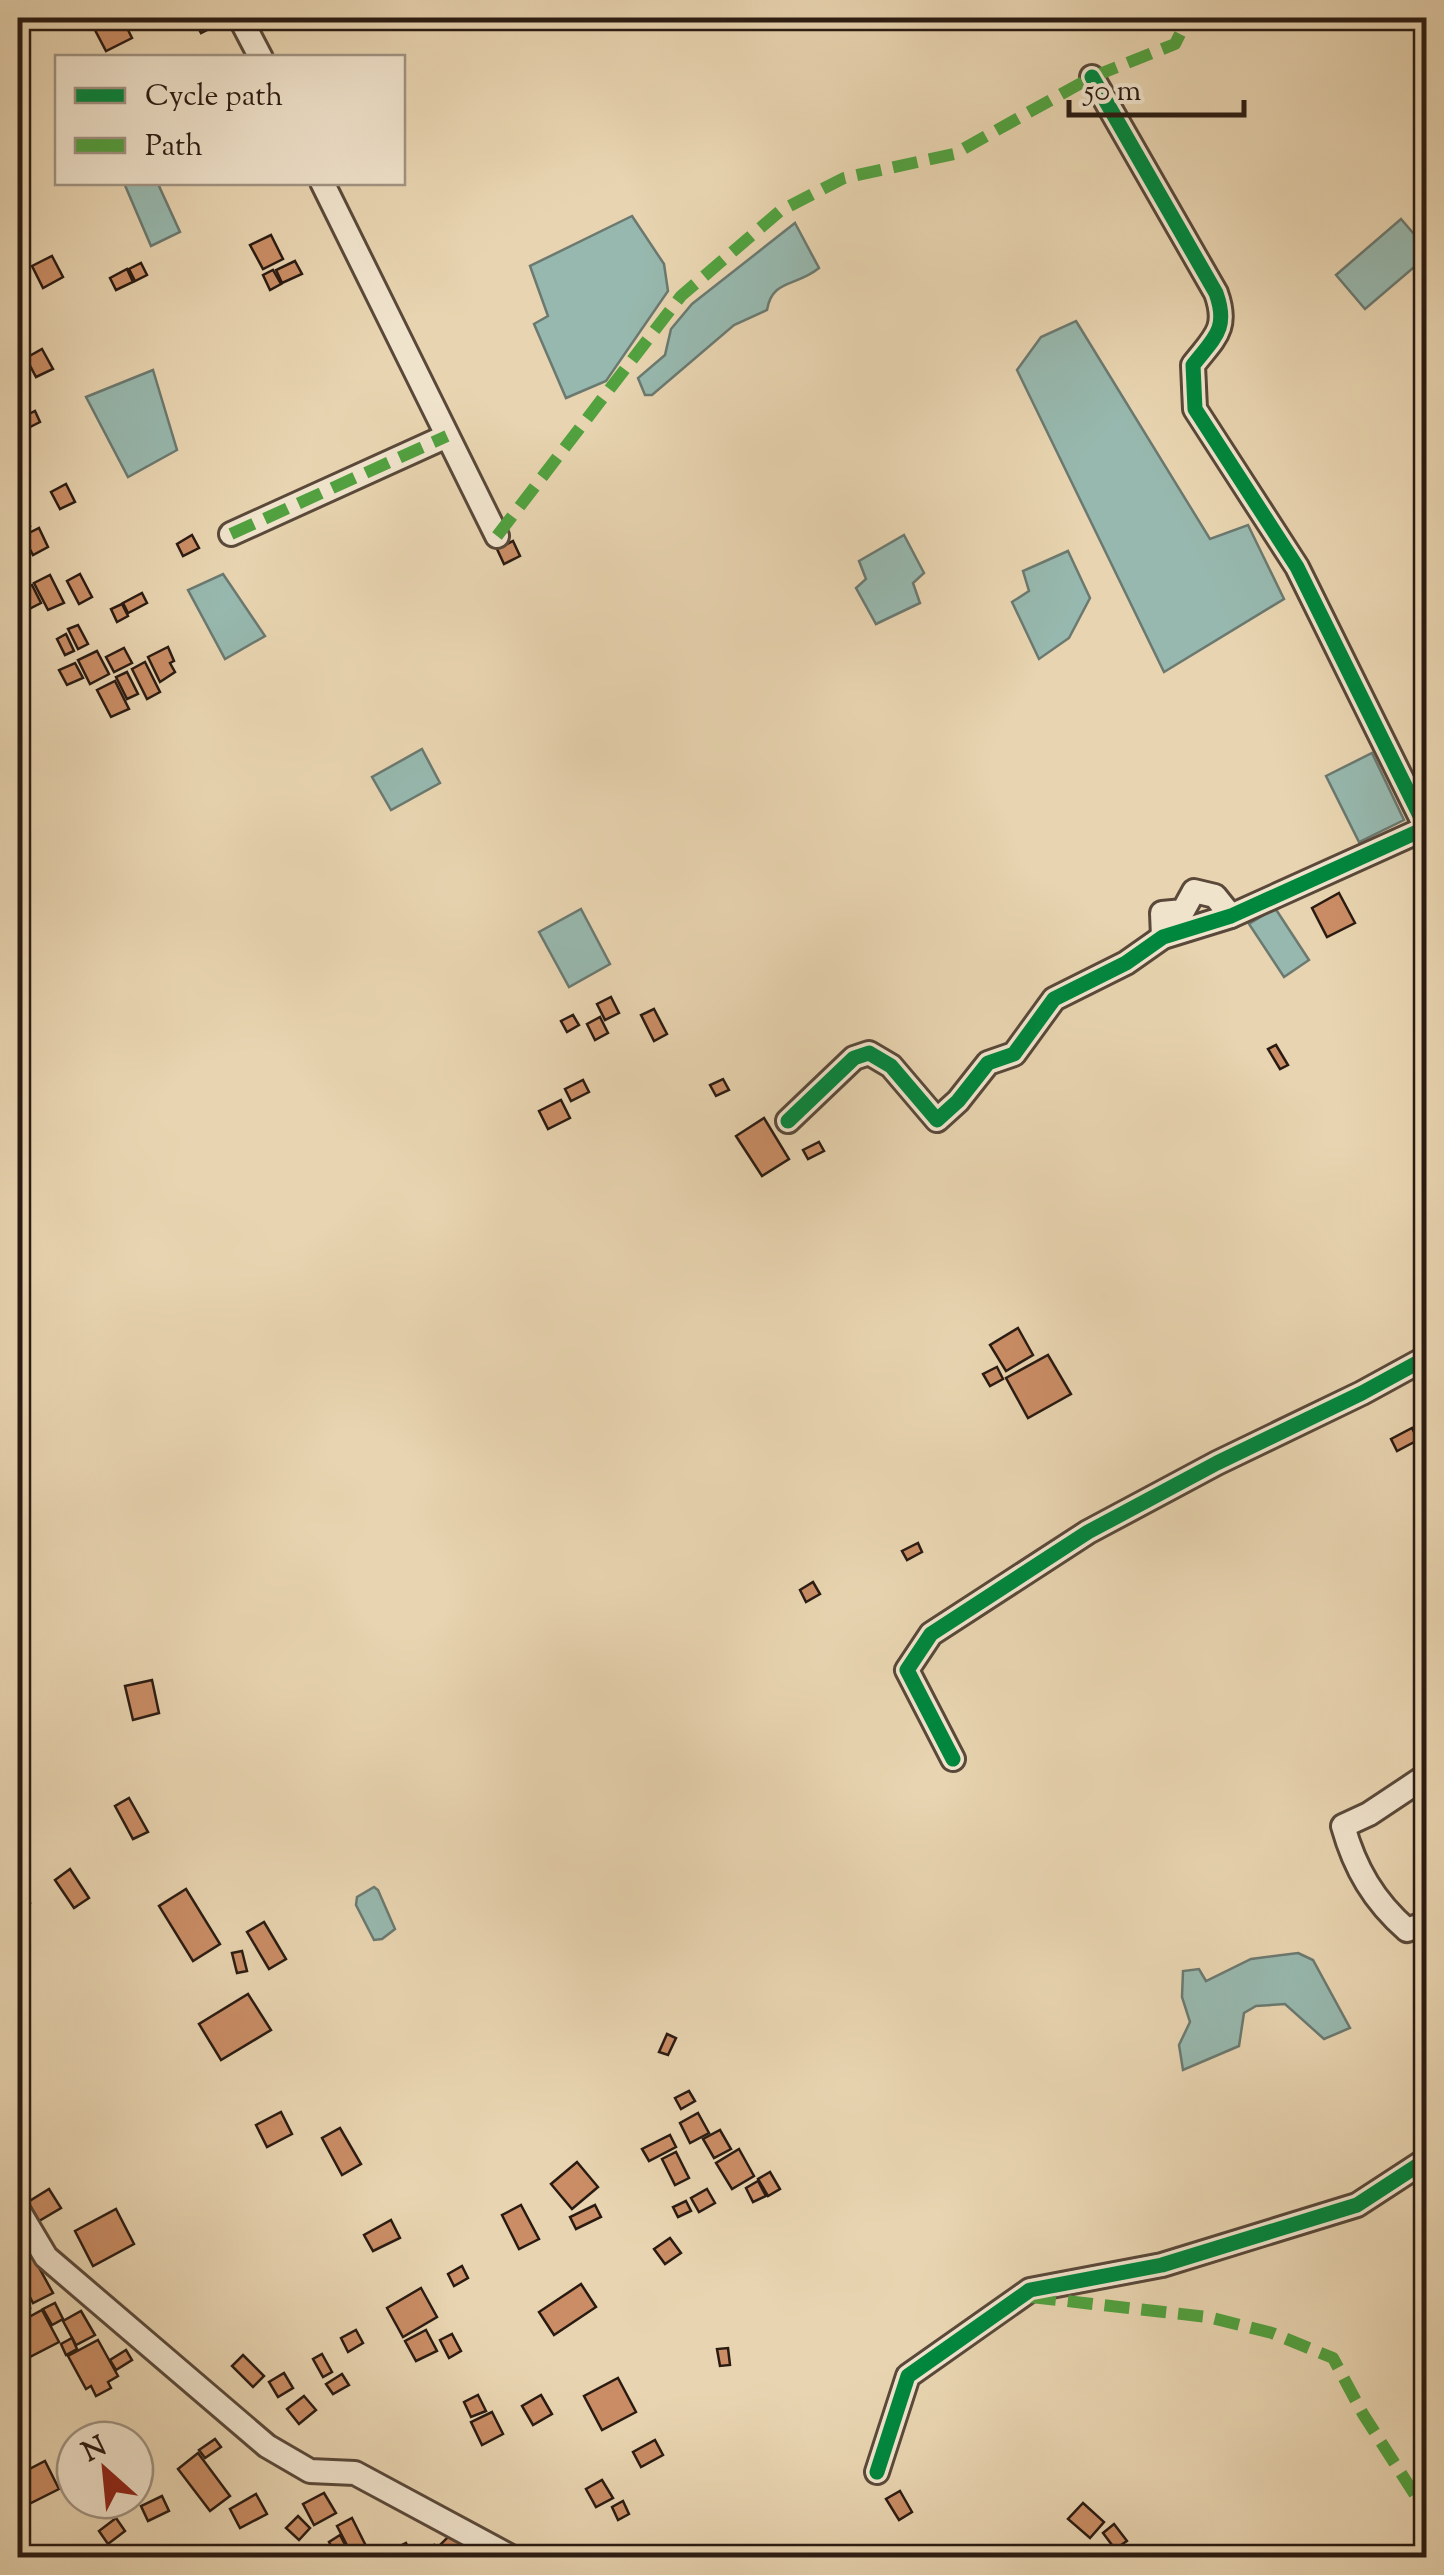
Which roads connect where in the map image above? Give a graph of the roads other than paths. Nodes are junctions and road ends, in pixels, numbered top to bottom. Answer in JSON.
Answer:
{"nodes":[{"id":1,"x":240,"y":18,"type":"edge"},
{"id":2,"x":259,"y":55,"type":"edge"},
{"id":3,"x":1092,"y":77,"type":"dead end"},
{"id":4,"x":323,"y":185,"type":"edge"},
{"id":5,"x":447,"y":436,"type":"junction"},
{"id":6,"x":231,"y":534,"type":"dead end"},
{"id":7,"x":497,"y":536,"type":"dead end"},
{"id":8,"x":1426,"y":828,"type":"edge"},
{"id":9,"x":1231,"y":916,"type":"junction"},
{"id":10,"x":1163,"y":937,"type":"junction"},
{"id":11,"x":788,"y":1122,"type":"dead end"},
{"id":12,"x":1426,"y":1358,"type":"edge"},
{"id":13,"x":953,"y":1759,"type":"dead end"},
{"id":14,"x":1426,"y":1776,"type":"edge"},
{"id":15,"x":1426,"y":1922,"type":"edge"},
{"id":16,"x":1426,"y":2160,"type":"edge"},
{"id":17,"x":18,"y":2210,"type":"edge"},
{"id":18,"x":877,"y":2472,"type":"dead end"},
{"id":19,"x":512,"y":2557,"type":"edge"}],
"edges":[{"from":1,"to":2,"type":"street"},
{"from":3,"to":8,"type":"street"},
{"from":4,"to":5,"type":"street"},
{"from":5,"to":6,"type":"street"},
{"from":5,"to":7,"type":"street"},
{"from":8,"to":9,"type":"street"},
{"from":9,"to":10,"type":"street"},
{"from":9,"to":10,"type":"street"},
{"from":10,"to":11,"type":"street"},
{"from":12,"to":13,"type":"street"},
{"from":14,"to":15,"type":"street"},
{"from":16,"to":18,"type":"street"},
{"from":17,"to":19,"type":"street"}]}
